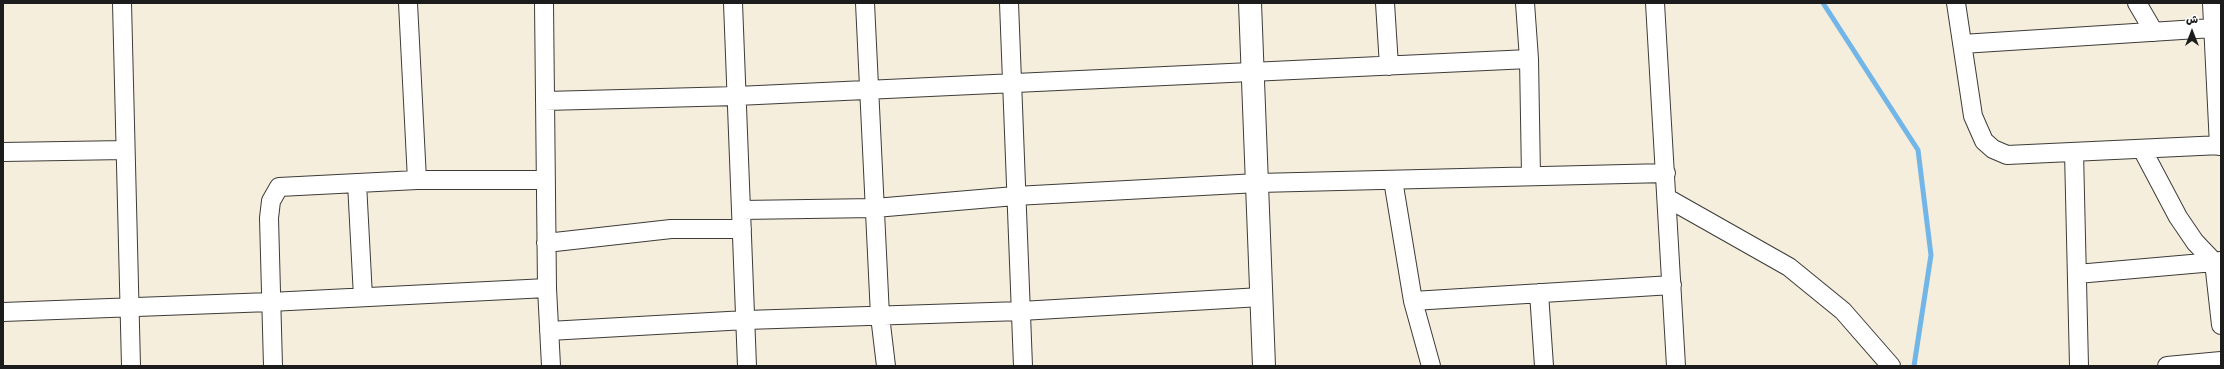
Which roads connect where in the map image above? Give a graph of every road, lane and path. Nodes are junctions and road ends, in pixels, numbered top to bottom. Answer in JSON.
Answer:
{"nodes":[{"id":1,"x":122,"y":3,"type":"edge"},
{"id":2,"x":408,"y":3,"type":"edge"},
{"id":3,"x":544,"y":3,"type":"edge"},
{"id":4,"x":733,"y":3,"type":"edge"},
{"id":5,"x":864,"y":3,"type":"edge"},
{"id":6,"x":1009,"y":3,"type":"edge"},
{"id":7,"x":1250,"y":3,"type":"edge"},
{"id":8,"x":1385,"y":3,"type":"edge"},
{"id":9,"x":1525,"y":3,"type":"edge"},
{"id":10,"x":1655,"y":3,"type":"edge"},
{"id":11,"x":1956,"y":3,"type":"edge"},
{"id":12,"x":2137,"y":3,"type":"edge"},
{"id":13,"x":2212,"y":3,"type":"edge"},
{"id":14,"x":2213,"y":28,"type":"junction"},
{"id":15,"x":2154,"y":32,"type":"junction"},
{"id":16,"x":1962,"y":44,"type":"junction"},
{"id":17,"x":1529,"y":59,"type":"junction"},
{"id":18,"x":1389,"y":66,"type":"junction"},
{"id":19,"x":1253,"y":72,"type":"junction"},
{"id":20,"x":1011,"y":84,"type":"junction"},
{"id":21,"x":870,"y":90,"type":"junction"},
{"id":22,"x":737,"y":96,"type":"junction"},
{"id":23,"x":545,"y":101,"type":"junction"},
{"id":24,"x":2220,"y":146,"type":"edge"},
{"id":25,"x":2142,"y":149,"type":"junction"},
{"id":26,"x":125,"y":150,"type":"junction"},
{"id":27,"x":3,"y":152,"type":"edge"},
{"id":28,"x":2074,"y":152,"type":"junction"},
{"id":29,"x":1666,"y":173,"type":"junction"},
{"id":30,"x":1531,"y":176,"type":"junction"},
{"id":31,"x":417,"y":180,"type":"junction"},
{"id":32,"x":546,"y":180,"type":"junction"},
{"id":33,"x":1393,"y":180,"type":"junction"},
{"id":34,"x":357,"y":183,"type":"junction"},
{"id":35,"x":1258,"y":184,"type":"junction"},
{"id":36,"x":1015,"y":196,"type":"junction"},
{"id":37,"x":1667,"y":198,"type":"junction"},
{"id":38,"x":875,"y":208,"type":"junction"},
{"id":39,"x":741,"y":210,"type":"junction"},
{"id":40,"x":742,"y":228,"type":"junction"},
{"id":41,"x":546,"y":243,"type":"junction"},
{"id":42,"x":2217,"y":262,"type":"edge"},
{"id":43,"x":2077,"y":274,"type":"junction"},
{"id":44,"x":1672,"y":285,"type":"junction"},
{"id":45,"x":547,"y":288,"type":"junction"},
{"id":46,"x":1539,"y":293,"type":"junction"},
{"id":47,"x":1261,"y":297,"type":"junction"},
{"id":48,"x":362,"y":298,"type":"junction"},
{"id":49,"x":1413,"y":301,"type":"junction"},
{"id":50,"x":270,"y":302,"type":"junction"},
{"id":51,"x":128,"y":308,"type":"junction"},
{"id":52,"x":1021,"y":311,"type":"junction"},
{"id":53,"x":3,"y":312,"type":"edge"},
{"id":54,"x":880,"y":316,"type":"junction"},
{"id":55,"x":746,"y":320,"type":"junction"},
{"id":56,"x":2221,"y":325,"type":"edge"},
{"id":57,"x":549,"y":331,"type":"junction"},
{"id":58,"x":2221,"y":361,"type":"edge"},
{"id":59,"x":131,"y":366,"type":"edge"},
{"id":60,"x":272,"y":366,"type":"edge"},
{"id":61,"x":551,"y":366,"type":"edge"},
{"id":62,"x":748,"y":366,"type":"edge"},
{"id":63,"x":886,"y":366,"type":"edge"},
{"id":64,"x":1023,"y":366,"type":"edge"},
{"id":65,"x":1264,"y":366,"type":"edge"},
{"id":66,"x":1431,"y":366,"type":"edge"},
{"id":67,"x":1544,"y":366,"type":"edge"},
{"id":68,"x":1676,"y":366,"type":"edge"},
{"id":69,"x":1891,"y":366,"type":"edge"},
{"id":70,"x":2079,"y":366,"type":"edge"},
{"id":71,"x":2167,"y":366,"type":"edge"}],
"edges":[{"from":1,"to":26,"type":"street"},
{"from":2,"to":31,"type":"street"},
{"from":3,"to":23,"type":"street"},
{"from":4,"to":22,"type":"street"},
{"from":5,"to":21,"type":"street"},
{"from":6,"to":20,"type":"street"},
{"from":7,"to":19,"type":"street"},
{"from":8,"to":18,"type":"street"},
{"from":9,"to":17,"type":"street"},
{"from":10,"to":29,"type":"street"},
{"from":11,"to":16,"type":"street"},
{"from":12,"to":15,"type":"street"},
{"from":13,"to":14,"type":"street"},
{"from":14,"to":15,"type":"street"},
{"from":14,"to":24,"type":"street"},
{"from":15,"to":16,"type":"street"},
{"from":16,"to":28,"type":"street"},
{"from":17,"to":18,"type":"street"},
{"from":17,"to":30,"type":"street"},
{"from":18,"to":19,"type":"street"},
{"from":19,"to":20,"type":"street"},
{"from":19,"to":35,"type":"street"},
{"from":20,"to":21,"type":"street"},
{"from":20,"to":36,"type":"street"},
{"from":21,"to":22,"type":"street"},
{"from":21,"to":38,"type":"street"},
{"from":22,"to":23,"type":"street"},
{"from":22,"to":39,"type":"street"},
{"from":23,"to":32,"type":"street"},
{"from":24,"to":25,"type":"street"},
{"from":25,"to":28,"type":"street"},
{"from":25,"to":42,"type":"street"},
{"from":26,"to":27,"type":"street"},
{"from":26,"to":51,"type":"street"},
{"from":28,"to":43,"type":"street"},
{"from":29,"to":30,"type":"street"},
{"from":29,"to":37,"type":"street"},
{"from":30,"to":33,"type":"street"},
{"from":31,"to":32,"type":"street"},
{"from":31,"to":34,"type":"street"},
{"from":32,"to":41,"type":"street"},
{"from":33,"to":35,"type":"street"},
{"from":33,"to":49,"type":"street"},
{"from":34,"to":48,"type":"street"},
{"from":34,"to":50,"type":"street"},
{"from":35,"to":36,"type":"street"},
{"from":35,"to":47,"type":"street"},
{"from":36,"to":38,"type":"street"},
{"from":36,"to":52,"type":"street"},
{"from":37,"to":44,"type":"street"},
{"from":37,"to":69,"type":"street"},
{"from":38,"to":39,"type":"street"},
{"from":38,"to":54,"type":"street"},
{"from":39,"to":40,"type":"street"},
{"from":40,"to":41,"type":"street"},
{"from":40,"to":55,"type":"street"},
{"from":41,"to":45,"type":"street"},
{"from":42,"to":43,"type":"street"},
{"from":42,"to":56,"type":"street"},
{"from":43,"to":70,"type":"street"},
{"from":44,"to":46,"type":"street"},
{"from":44,"to":68,"type":"street"},
{"from":45,"to":48,"type":"street"},
{"from":45,"to":57,"type":"street"},
{"from":46,"to":49,"type":"street"},
{"from":46,"to":67,"type":"street"},
{"from":47,"to":52,"type":"street"},
{"from":47,"to":65,"type":"street"},
{"from":48,"to":50,"type":"street"},
{"from":49,"to":66,"type":"street"},
{"from":50,"to":51,"type":"street"},
{"from":50,"to":60,"type":"street"},
{"from":51,"to":53,"type":"street"},
{"from":51,"to":59,"type":"street"},
{"from":52,"to":54,"type":"street"},
{"from":52,"to":64,"type":"street"},
{"from":54,"to":55,"type":"street"},
{"from":54,"to":63,"type":"street"},
{"from":55,"to":57,"type":"street"},
{"from":55,"to":62,"type":"street"},
{"from":57,"to":61,"type":"street"},
{"from":58,"to":71,"type":"street"}]}
